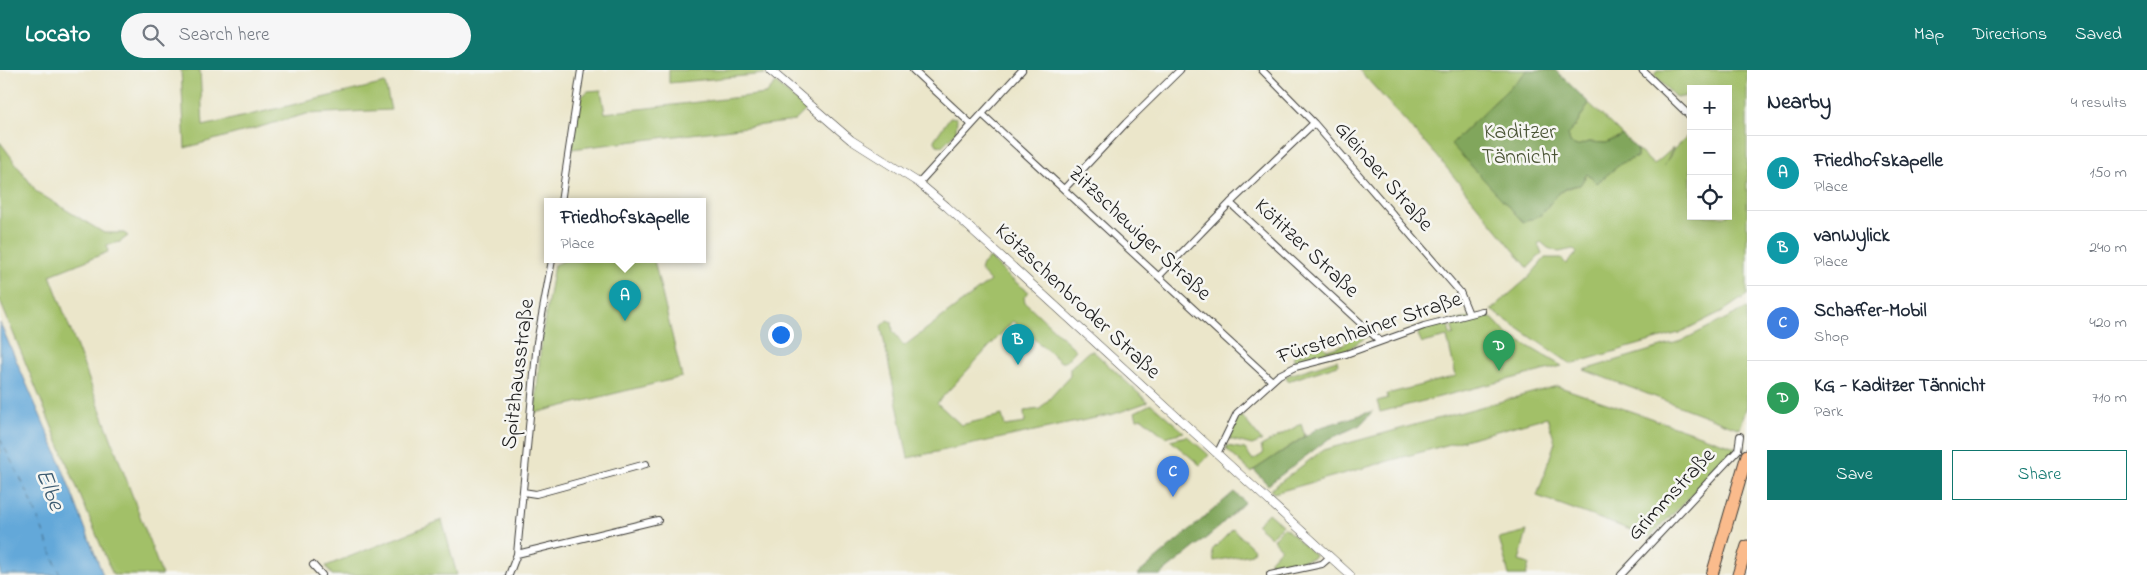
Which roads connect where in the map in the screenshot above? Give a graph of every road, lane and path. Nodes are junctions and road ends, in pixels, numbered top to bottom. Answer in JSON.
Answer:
{"nodes":[{"id":1,"x":581,"y":70,"type":"edge"},
{"id":2,"x":770,"y":70,"type":"edge"},
{"id":3,"x":913,"y":70,"type":"edge"},
{"id":4,"x":1022,"y":70,"type":"edge"},
{"id":5,"x":1180,"y":70,"type":"edge"},
{"id":6,"x":1262,"y":70,"type":"edge"},
{"id":7,"x":1642,"y":70,"type":"edge"},
{"id":8,"x":1687,"y":113,"type":"edge"},
{"id":9,"x":982,"y":114,"type":"junction"},
{"id":10,"x":971,"y":124,"type":"junction"},
{"id":11,"x":1314,"y":124,"type":"junction"},
{"id":12,"x":919,"y":183,"type":"junction"},
{"id":13,"x":1064,"y":189,"type":"junction"},
{"id":14,"x":562,"y":198,"type":"edge"},
{"id":15,"x":1230,"y":203,"type":"junction"},
{"id":16,"x":551,"y":263,"type":"edge"},
{"id":17,"x":1159,"y":276,"type":"junction"},
{"id":18,"x":1482,"y":311,"type":"dead end"},
{"id":19,"x":1469,"y":314,"type":"junction"},
{"id":20,"x":1380,"y":341,"type":"junction"},
{"id":21,"x":1272,"y":381,"type":"junction"},
{"id":22,"x":1740,"y":436,"type":"dead end"},
{"id":23,"x":1218,"y":454,"type":"junction"},
{"id":24,"x":1747,"y":455,"type":"edge"},
{"id":25,"x":646,"y":464,"type":"dead end"},
{"id":26,"x":523,"y":492,"type":"junction"},
{"id":27,"x":658,"y":520,"type":"dead end"},
{"id":28,"x":1747,"y":546,"type":"edge"},
{"id":29,"x":517,"y":554,"type":"junction"},
{"id":30,"x":1330,"y":557,"type":"junction"},
{"id":31,"x":313,"y":565,"type":"dead end"},
{"id":32,"x":322,"y":575,"type":"edge"},
{"id":33,"x":510,"y":575,"type":"edge"},
{"id":34,"x":1270,"y":575,"type":"edge"},
{"id":35,"x":1350,"y":575,"type":"edge"},
{"id":36,"x":1621,"y":575,"type":"edge"},
{"id":37,"x":1712,"y":575,"type":"edge"},
{"id":38,"x":1738,"y":575,"type":"edge"}],
"edges":[{"from":1,"to":14,"type":"street"},
{"from":2,"to":12,"type":"street","name":"Kötzschenbroder Straße"},
{"from":3,"to":10,"type":"street"},
{"from":4,"to":9,"type":"street"},
{"from":5,"to":13,"type":"street"},
{"from":6,"to":11,"type":"street","name":"Gleinaer Straße"},
{"from":7,"to":8,"type":"street"},
{"from":9,"to":10,"type":"street"},
{"from":9,"to":13,"type":"street","name":"Zitzschewiger Straße"},
{"from":10,"to":12,"type":"street"},
{"from":11,"to":15,"type":"street"},
{"from":11,"to":19,"type":"street","name":"Gleinaer Straße"},
{"from":12,"to":23,"type":"street","name":"Kötzschenbroder Straße"},
{"from":13,"to":17,"type":"street","name":"Zitzschewiger Straße"},
{"from":15,"to":17,"type":"street"},
{"from":15,"to":20,"type":"street","name":"Kötitzer Straße"},
{"from":16,"to":26,"type":"street","name":"Spitzhausstraße"},
{"from":17,"to":21,"type":"street","name":"Zitzschewiger Straße"},
{"from":18,"to":19,"type":"street","name":"Fürstenhainer Straße"},
{"from":19,"to":20,"type":"street","name":"Fürstenhainer Straße"},
{"from":20,"to":21,"type":"street","name":"Fürstenhainer Straße"},
{"from":21,"to":23,"type":"street","name":"Fürstenhainer Straße"},
{"from":22,"to":36,"type":"street","name":"Grimmstraße"},
{"from":23,"to":30,"type":"street","name":"Kötzschenbroder Straße"},
{"from":24,"to":37,"type":"highway"},
{"from":25,"to":26,"type":"street"},
{"from":26,"to":29,"type":"street","name":"Spitzhausstraße"},
{"from":27,"to":29,"type":"street"},
{"from":28,"to":38,"type":"highway"},
{"from":29,"to":33,"type":"street","name":"Spitzhausstraße"},
{"from":30,"to":34,"type":"street"},
{"from":30,"to":35,"type":"street","name":"Kötzschenbroder Straße"},
{"from":31,"to":32,"type":"street"}]}
